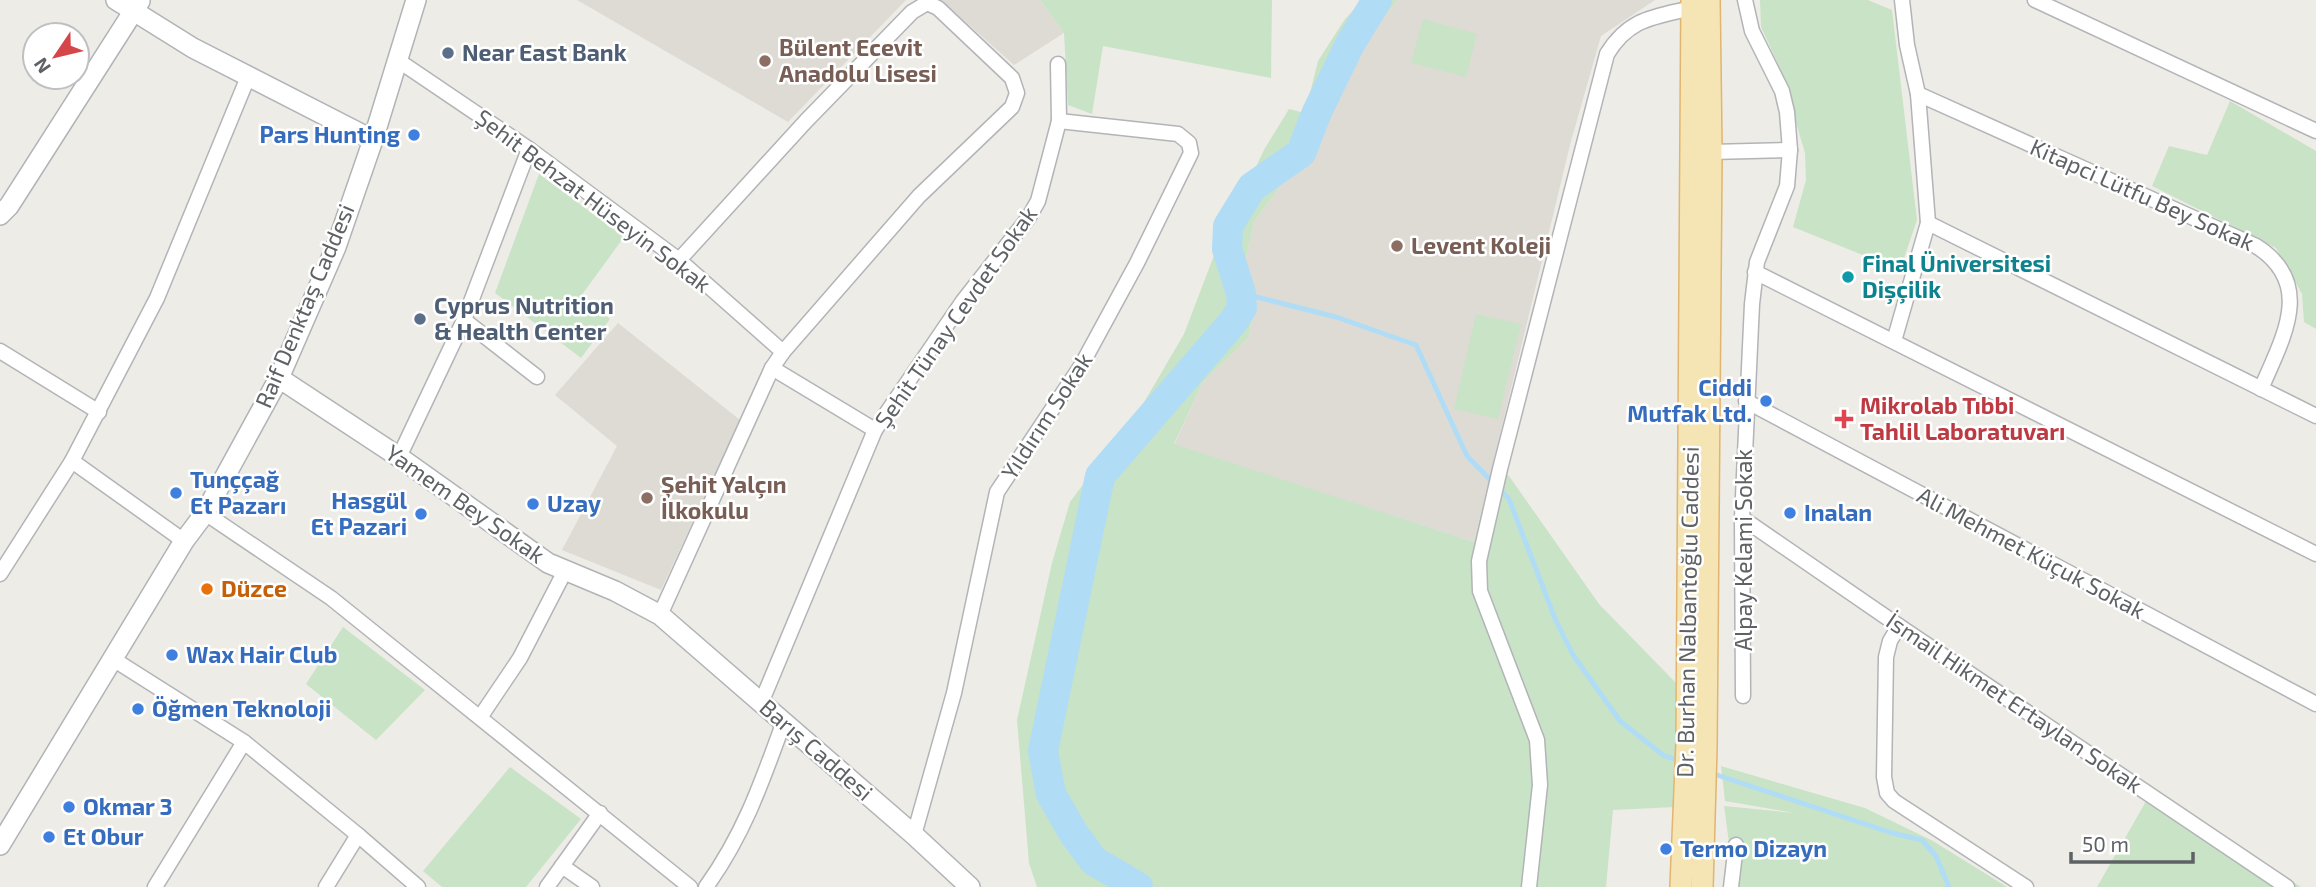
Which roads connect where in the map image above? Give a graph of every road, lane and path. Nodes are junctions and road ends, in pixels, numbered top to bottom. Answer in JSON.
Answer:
{"nodes":[{"id":1,"x":116,"y":0,"type":"edge"},
{"id":2,"x":416,"y":0,"type":"edge"},
{"id":3,"x":1745,"y":0,"type":"edge"},
{"id":4,"x":1902,"y":0,"type":"edge"},
{"id":5,"x":2035,"y":0,"type":"edge"},
{"id":6,"x":1698,"y":3,"type":"edge"},
{"id":7,"x":137,"y":6,"type":"edge"},
{"id":8,"x":396,"y":60,"type":"junction"},
{"id":9,"x":1058,"y":64,"type":"dead end"},
{"id":10,"x":248,"y":77,"type":"junction"},
{"id":11,"x":1918,"y":94,"type":"junction"},
{"id":12,"x":1059,"y":121,"type":"junction"},
{"id":13,"x":2316,"y":131,"type":"edge"},
{"id":14,"x":373,"y":140,"type":"junction"},
{"id":15,"x":529,"y":149,"type":"junction"},
{"id":16,"x":1790,"y":150,"type":"junction"},
{"id":17,"x":1711,"y":152,"type":"junction"},
{"id":18,"x":0,"y":215,"type":"edge"},
{"id":19,"x":1927,"y":223,"type":"junction"},
{"id":20,"x":679,"y":260,"type":"junction"},
{"id":21,"x":1755,"y":272,"type":"junction"},
{"id":22,"x":464,"y":320,"type":"junction"},
{"id":23,"x":1894,"y":341,"type":"junction"},
{"id":24,"x":0,"y":351,"type":"edge"},
{"id":25,"x":783,"y":352,"type":"junction"},
{"id":26,"x":772,"y":368,"type":"junction"},
{"id":27,"x":537,"y":377,"type":"dead end"},
{"id":28,"x":279,"y":378,"type":"junction"},
{"id":29,"x":2262,"y":389,"type":"junction"},
{"id":30,"x":1746,"y":401,"type":"junction"},
{"id":31,"x":99,"y":412,"type":"junction"},
{"id":32,"x":2316,"y":416,"type":"edge"},
{"id":33,"x":875,"y":430,"type":"junction"},
{"id":34,"x":399,"y":457,"type":"junction"},
{"id":35,"x":72,"y":461,"type":"junction"},
{"id":36,"x":205,"y":513,"type":"junction"},
{"id":37,"x":1742,"y":518,"type":"junction"},
{"id":38,"x":184,"y":541,"type":"junction"},
{"id":39,"x":2316,"y":554,"type":"edge"},
{"id":40,"x":566,"y":569,"type":"junction"},
{"id":41,"x":0,"y":574,"type":"edge"},
{"id":42,"x":660,"y":615,"type":"junction"},
{"id":43,"x":1899,"y":626,"type":"junction"},
{"id":44,"x":113,"y":659,"type":"junction"},
{"id":45,"x":1744,"y":696,"type":"dead end"},
{"id":46,"x":761,"y":703,"type":"junction"},
{"id":47,"x":2316,"y":704,"type":"edge"},
{"id":48,"x":481,"y":716,"type":"junction"},
{"id":49,"x":784,"y":721,"type":"junction"},
{"id":50,"x":244,"y":742,"type":"junction"},
{"id":51,"x":1697,"y":745,"type":"junction"},
{"id":52,"x":1695,"y":802,"type":"junction"},
{"id":53,"x":600,"y":813,"type":"junction"},
{"id":54,"x":358,"y":835,"type":"junction"},
{"id":55,"x":914,"y":835,"type":"junction"},
{"id":56,"x":0,"y":845,"type":"edge"},
{"id":57,"x":1736,"y":845,"type":"dead end"},
{"id":58,"x":562,"y":866,"type":"junction"},
{"id":59,"x":155,"y":887,"type":"edge"},
{"id":60,"x":326,"y":887,"type":"edge"},
{"id":61,"x":418,"y":887,"type":"edge"},
{"id":62,"x":547,"y":887,"type":"edge"},
{"id":63,"x":592,"y":887,"type":"edge"},
{"id":64,"x":690,"y":887,"type":"edge"},
{"id":65,"x":706,"y":887,"type":"edge"},
{"id":66,"x":971,"y":887,"type":"edge"},
{"id":67,"x":1529,"y":887,"type":"edge"},
{"id":68,"x":1681,"y":887,"type":"edge"},
{"id":69,"x":1702,"y":887,"type":"edge"},
{"id":70,"x":1731,"y":887,"type":"edge"},
{"id":71,"x":2026,"y":887,"type":"edge"},
{"id":72,"x":2287,"y":887,"type":"edge"}],
"edges":[{"from":1,"to":7,"type":"street"},
{"from":2,"to":8,"type":"street","name":"Raif Denktaş Caddesi"},
{"from":3,"to":16,"type":"street","name":"Alpay Kelami Sokak"},
{"from":4,"to":11,"type":"street"},
{"from":5,"to":13,"type":"street"},
{"from":6,"to":17,"type":"main road","name":"Dr. Burhan Nalbantoğlu Caddesi"},
{"from":6,"to":51,"type":"main road","name":"Dr. Burhan Nalbantoğlu Caddesi"},
{"from":6,"to":67,"type":"street"},
{"from":7,"to":10,"type":"street"},
{"from":7,"to":18,"type":"street"},
{"from":8,"to":14,"type":"street","name":"Raif Denktaş Caddesi"},
{"from":8,"to":15,"type":"street","name":"Şehit Behzat Hüseyin Sokak"},
{"from":9,"to":12,"type":"street","name":"Şehit Tünay Cevdet Sokak"},
{"from":10,"to":14,"type":"street"},
{"from":10,"to":31,"type":"street"},
{"from":11,"to":19,"type":"street"},
{"from":11,"to":29,"type":"street","name":"Kitapci Lütfu Bey Sokak"},
{"from":12,"to":33,"type":"street","name":"Şehit Tünay Cevdet Sokak"},
{"from":12,"to":55,"type":"street","name":"Yıldırım Sokak"},
{"from":14,"to":28,"type":"street","name":"Raif Denktaş Caddesi"},
{"from":15,"to":20,"type":"street","name":"Şehit Behzat Hüseyin Sokak"},
{"from":15,"to":22,"type":"street"},
{"from":16,"to":17,"type":"street"},
{"from":16,"to":21,"type":"street","name":"Alpay Kelami Sokak"},
{"from":17,"to":51,"type":"main road","name":"Dr. Burhan Nalbantoğlu Caddesi"},
{"from":19,"to":23,"type":"street"},
{"from":19,"to":29,"type":"street"},
{"from":20,"to":25,"type":"street","name":"Şehit Behzat Hüseyin Sokak"},
{"from":20,"to":25,"type":"street"},
{"from":21,"to":23,"type":"street"},
{"from":21,"to":30,"type":"street","name":"Alpay Kelami Sokak"},
{"from":22,"to":27,"type":"street"},
{"from":22,"to":34,"type":"street"},
{"from":23,"to":39,"type":"street"},
{"from":24,"to":31,"type":"street"},
{"from":25,"to":26,"type":"street"},
{"from":26,"to":33,"type":"street"},
{"from":26,"to":42,"type":"street"},
{"from":28,"to":34,"type":"street","name":"Yamem Bey Sokak"},
{"from":28,"to":36,"type":"street","name":"Raif Denktaş Caddesi"},
{"from":29,"to":32,"type":"street"},
{"from":30,"to":37,"type":"street","name":"Alpay Kelami Sokak"},
{"from":30,"to":47,"type":"street","name":"Ali Mehmet Küçuk Sokak"},
{"from":31,"to":35,"type":"street"},
{"from":33,"to":46,"type":"street","name":"Şehit Tünay Cevdet Sokak"},
{"from":34,"to":40,"type":"street","name":"Yamem Bey Sokak"},
{"from":35,"to":38,"type":"street"},
{"from":35,"to":41,"type":"street"},
{"from":36,"to":38,"type":"street","name":"Raif Denktaş Caddesi"},
{"from":36,"to":48,"type":"street"},
{"from":37,"to":43,"type":"street","name":"İsmail Hikmet Ertaylan Sokak"},
{"from":37,"to":45,"type":"street","name":"Alpay Kelami Sokak"},
{"from":38,"to":44,"type":"street","name":"Raif Denktaş Caddesi"},
{"from":40,"to":42,"type":"street","name":"Yamem Bey Sokak"},
{"from":40,"to":48,"type":"street"},
{"from":42,"to":46,"type":"street","name":"Barış Caddesi"},
{"from":43,"to":71,"type":"street"},
{"from":43,"to":72,"type":"street","name":"İsmail Hikmet Ertaylan Sokak"},
{"from":44,"to":50,"type":"street"},
{"from":44,"to":56,"type":"street","name":"Raif Denktaş Caddesi"},
{"from":46,"to":49,"type":"street","name":"Barış Caddesi"},
{"from":48,"to":53,"type":"street"},
{"from":49,"to":55,"type":"street","name":"Barış Caddesi"},
{"from":49,"to":65,"type":"street"},
{"from":50,"to":54,"type":"street"},
{"from":50,"to":59,"type":"street"},
{"from":51,"to":52,"type":"main road","name":"Dr. Burhan Nalbantoğlu Caddesi"},
{"from":52,"to":68,"type":"main road","name":"Dr. Burhan Nalbantoğlu Caddesi"},
{"from":52,"to":69,"type":"main road","name":"Dr. Burhan Nalbantoğlu Caddesi"},
{"from":53,"to":58,"type":"street"},
{"from":53,"to":64,"type":"street"},
{"from":54,"to":60,"type":"street"},
{"from":54,"to":61,"type":"street"},
{"from":55,"to":66,"type":"street","name":"Barış Caddesi"},
{"from":57,"to":70,"type":"street"},
{"from":58,"to":62,"type":"street"},
{"from":58,"to":63,"type":"street"}]}
